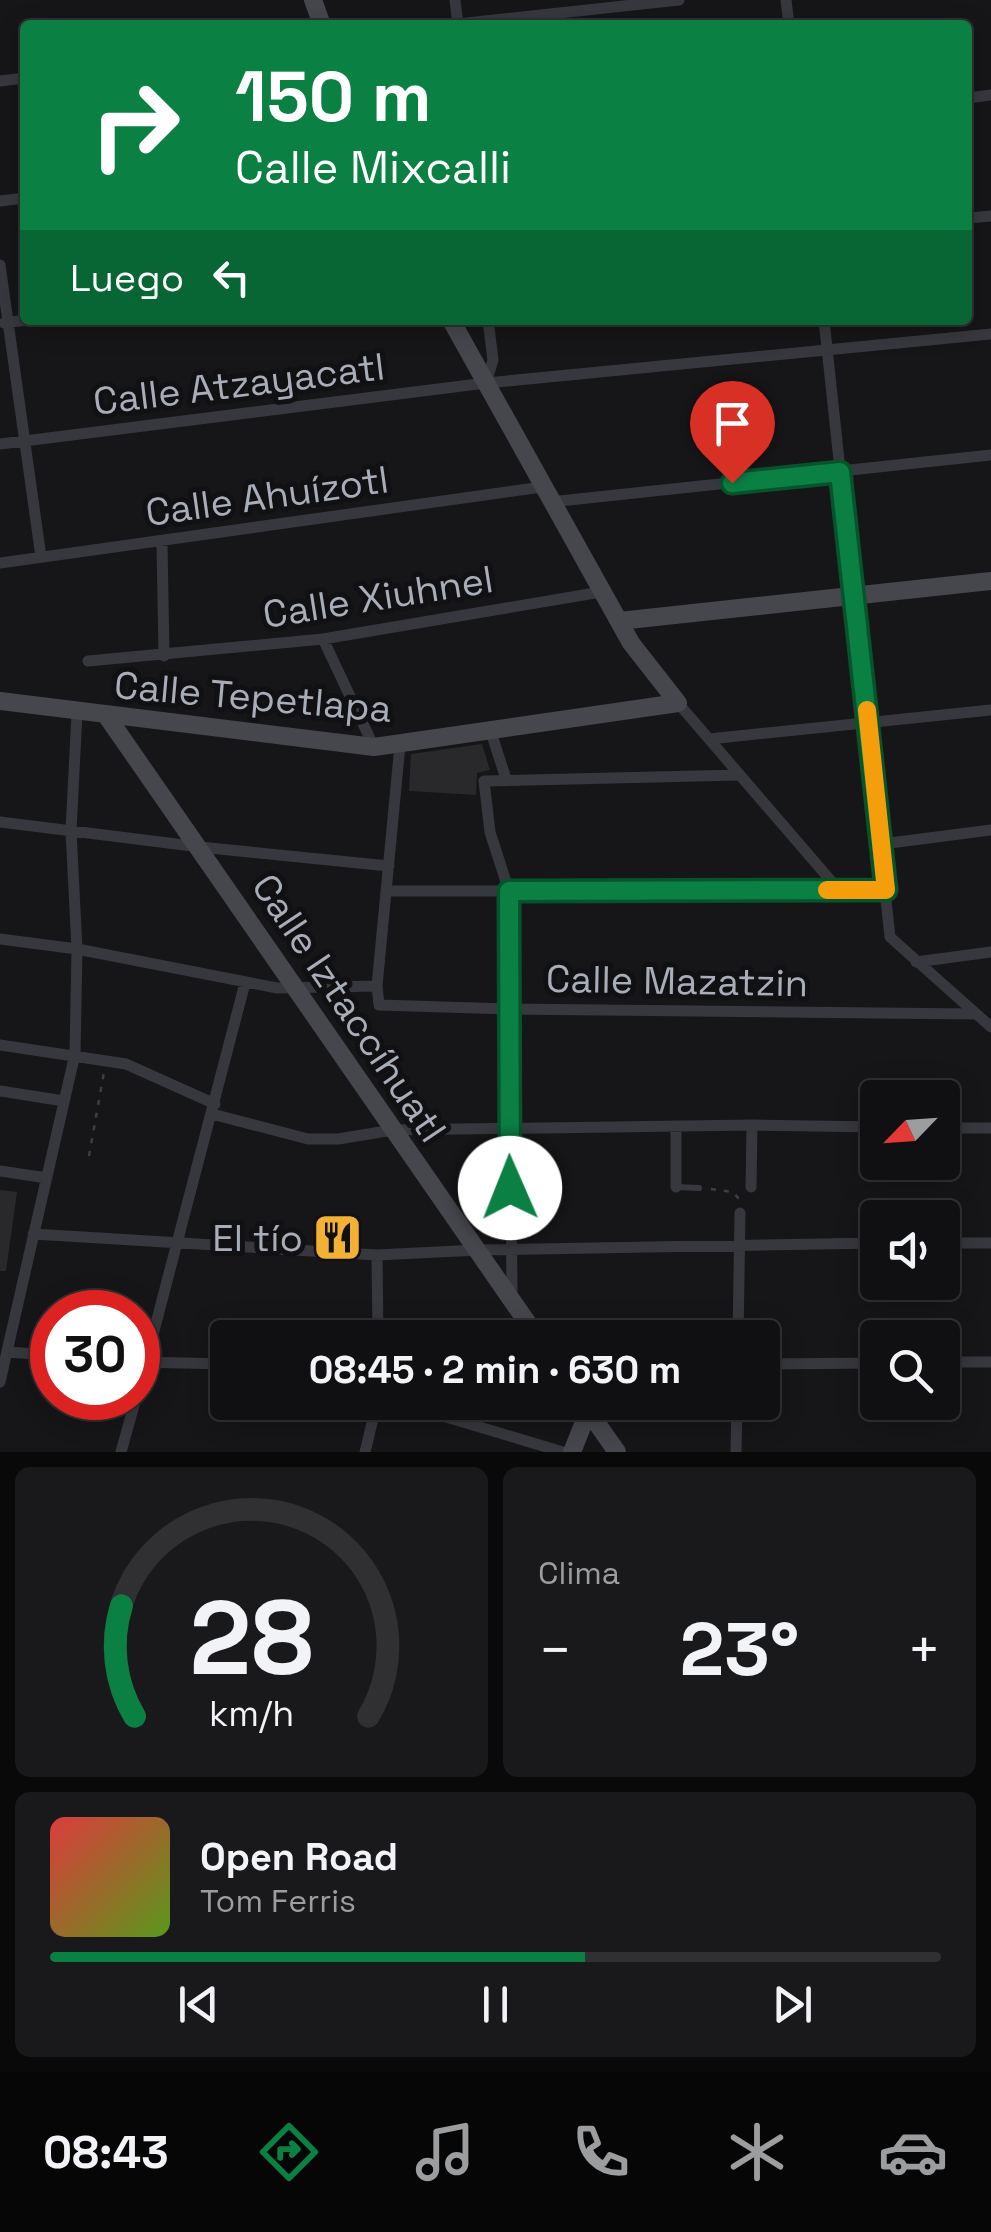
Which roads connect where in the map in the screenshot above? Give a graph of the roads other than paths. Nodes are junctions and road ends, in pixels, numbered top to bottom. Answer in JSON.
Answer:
{"nodes":[{"id":1,"x":680,"y":0,"type":"edge"},
{"id":2,"x":495,"y":20,"type":"edge"},
{"id":3,"x":0,"y":265,"type":"edge"},
{"id":4,"x":4,"y":323,"type":"edge"},
{"id":5,"x":454,"y":325,"type":"edge"},
{"id":6,"x":489,"y":325,"type":"edge"},
{"id":7,"x":825,"y":325,"type":"edge"},
{"id":8,"x":991,"y":334,"type":"edge"},
{"id":9,"x":828,"y":352,"type":"junction"},
{"id":10,"x":486,"y":384,"type":"junction"},
{"id":11,"x":24,"y":440,"type":"junction"},
{"id":12,"x":0,"y":444,"type":"edge"},
{"id":13,"x":991,"y":454,"type":"edge"},
{"id":14,"x":840,"y":472,"type":"junction"},
{"id":15,"x":546,"y":494,"type":"junction"},
{"id":16,"x":162,"y":542,"type":"junction"},
{"id":17,"x":40,"y":557,"type":"junction"},
{"id":18,"x":0,"y":563,"type":"edge"},
{"id":19,"x":991,"y":581,"type":"edge"},
{"id":20,"x":601,"y":592,"type":"junction"},
{"id":21,"x":854,"y":596,"type":"junction"},
{"id":22,"x":619,"y":621,"type":"junction"},
{"id":23,"x":323,"y":639,"type":"junction"},
{"id":24,"x":164,"y":656,"type":"junction"},
{"id":25,"x":88,"y":661,"type":"dead end"},
{"id":26,"x":0,"y":701,"type":"edge"},
{"id":27,"x":678,"y":703,"type":"junction"},
{"id":28,"x":991,"y":710,"type":"edge"},
{"id":29,"x":77,"y":712,"type":"junction"},
{"id":30,"x":106,"y":715,"type":"junction"},
{"id":31,"x":869,"y":725,"type":"junction"},
{"id":32,"x":490,"y":729,"type":"junction"},
{"id":33,"x":709,"y":739,"type":"junction"},
{"id":34,"x":400,"y":746,"type":"junction"},
{"id":35,"x":374,"y":747,"type":"junction"},
{"id":36,"x":739,"y":774,"type":"junction"},
{"id":37,"x":506,"y":779,"type":"junction"},
{"id":38,"x":0,"y":822,"type":"edge"},
{"id":39,"x":991,"y":830,"type":"edge"},
{"id":40,"x":71,"y":831,"type":"junction"},
{"id":41,"x":882,"y":844,"type":"junction"},
{"id":42,"x":200,"y":848,"type":"junction"},
{"id":43,"x":389,"y":866,"type":"junction"},
{"id":44,"x":838,"y":890,"type":"junction"},
{"id":45,"x":886,"y":890,"type":"junction"},
{"id":46,"x":386,"y":891,"type":"junction"},
{"id":47,"x":509,"y":891,"type":"junction"},
{"id":48,"x":0,"y":939,"type":"edge"},
{"id":49,"x":77,"y":949,"type":"junction"},
{"id":50,"x":991,"y":952,"type":"edge"},
{"id":51,"x":916,"y":962,"type":"junction"},
{"id":52,"x":245,"y":983,"type":"junction"},
{"id":53,"x":295,"y":985,"type":"junction"},
{"id":54,"x":378,"y":986,"type":"junction"},
{"id":55,"x":509,"y":1009,"type":"junction"},
{"id":56,"x":974,"y":1014,"type":"junction"},
{"id":57,"x":991,"y":1028,"type":"edge"},
{"id":58,"x":0,"y":1045,"type":"edge"},
{"id":59,"x":75,"y":1054,"type":"junction"},
{"id":60,"x":0,"y":1092,"type":"edge"},
{"id":61,"x":64,"y":1100,"type":"junction"},
{"id":62,"x":214,"y":1109,"type":"junction"},
{"id":63,"x":752,"y":1125,"type":"junction"},
{"id":64,"x":676,"y":1126,"type":"junction"},
{"id":65,"x":860,"y":1127,"type":"edge"},
{"id":66,"x":509,"y":1128,"type":"junction"},
{"id":67,"x":960,"y":1128,"type":"edge"},
{"id":68,"x":991,"y":1128,"type":"edge"},
{"id":69,"x":393,"y":1130,"type":"junction"},
{"id":70,"x":0,"y":1171,"type":"edge"},
{"id":71,"x":47,"y":1178,"type":"junction"},
{"id":72,"x":751,"y":1186,"type":"dead end"},
{"id":73,"x":676,"y":1187,"type":"joint"},
{"id":74,"x":699,"y":1188,"type":"dead end"},
{"id":75,"x":740,"y":1213,"type":"road end"},
{"id":76,"x":33,"y":1234,"type":"junction"},
{"id":77,"x":960,"y":1242,"type":"edge"},
{"id":78,"x":176,"y":1243,"type":"junction"},
{"id":79,"x":860,"y":1243,"type":"edge"},
{"id":80,"x":991,"y":1243,"type":"edge"},
{"id":81,"x":740,"y":1245,"type":"junction"},
{"id":82,"x":512,"y":1249,"type":"junction"},
{"id":83,"x":478,"y":1250,"type":"junction"},
{"id":84,"x":377,"y":1255,"type":"junction"},
{"id":85,"x":512,"y":1298,"type":"junction"},
{"id":86,"x":160,"y":1299,"type":"edge"},
{"id":87,"x":378,"y":1320,"type":"edge"},
{"id":88,"x":526,"y":1320,"type":"edge"},
{"id":89,"x":738,"y":1320,"type":"edge"},
{"id":90,"x":7,"y":1352,"type":"junction"},
{"id":91,"x":30,"y":1354,"type":"edge"},
{"id":92,"x":160,"y":1362,"type":"edge"},
{"id":93,"x":960,"y":1362,"type":"edge"},
{"id":94,"x":991,"y":1362,"type":"edge"},
{"id":95,"x":860,"y":1363,"type":"edge"},
{"id":96,"x":210,"y":1364,"type":"edge"},
{"id":97,"x":780,"y":1364,"type":"edge"},
{"id":98,"x":0,"y":1382,"type":"edge"},
{"id":99,"x":130,"y":1420,"type":"edge"},
{"id":100,"x":373,"y":1420,"type":"edge"},
{"id":101,"x":456,"y":1420,"type":"edge"},
{"id":102,"x":581,"y":1420,"type":"edge"},
{"id":103,"x":594,"y":1420,"type":"edge"},
{"id":104,"x":737,"y":1420,"type":"edge"},
{"id":105,"x":121,"y":1452,"type":"edge"},
{"id":106,"x":365,"y":1452,"type":"edge"},
{"id":107,"x":563,"y":1452,"type":"edge"},
{"id":108,"x":572,"y":1452,"type":"edge"},
{"id":109,"x":617,"y":1452,"type":"edge"},
{"id":110,"x":736,"y":1452,"type":"edge"}],
"edges":[{"from":1,"to":2,"type":"street"},
{"from":3,"to":4,"type":"street"},
{"from":4,"to":11,"type":"street"},
{"from":5,"to":10,"type":"street"},
{"from":6,"to":10,"type":"street"},
{"from":7,"to":9,"type":"street"},
{"from":8,"to":9,"type":"street","name":"Calle Atzayacatl"},
{"from":9,"to":10,"type":"street","name":"Calle Atzayacatl"},
{"from":9,"to":14,"type":"street"},
{"from":10,"to":11,"type":"street","name":"Calle Atzayacatl"},
{"from":10,"to":15,"type":"street"},
{"from":11,"to":12,"type":"street","name":"Calle Atzayacatl"},
{"from":11,"to":17,"type":"street"},
{"from":13,"to":14,"type":"street","name":"Calle Ahuízotl"},
{"from":14,"to":15,"type":"street","name":"Calle Ahuízotl"},
{"from":14,"to":21,"type":"street"},
{"from":15,"to":16,"type":"street","name":"Calle Ahuízotl"},
{"from":15,"to":20,"type":"street"},
{"from":16,"to":17,"type":"street","name":"Calle Ahuízotl"},
{"from":16,"to":24,"type":"street"},
{"from":17,"to":18,"type":"street","name":"Calle Ahuízotl"},
{"from":19,"to":21,"type":"street"},
{"from":20,"to":22,"type":"street"},
{"from":20,"to":23,"type":"street","name":"Calle Xiuhnel"},
{"from":21,"to":22,"type":"street"},
{"from":21,"to":31,"type":"street"},
{"from":22,"to":27,"type":"street"},
{"from":23,"to":24,"type":"street","name":"Calle Xiuhnel"},
{"from":23,"to":35,"type":"street"},
{"from":24,"to":25,"type":"street","name":"Calle Xiuhnel"},
{"from":26,"to":29,"type":"street","name":"Calle Tepetlapa"},
{"from":27,"to":32,"type":"street","name":"Calle Tepetlapa"},
{"from":27,"to":33,"type":"street"},
{"from":28,"to":31,"type":"street"},
{"from":29,"to":30,"type":"street","name":"Calle Tepetlapa"},
{"from":29,"to":40,"type":"street"},
{"from":30,"to":35,"type":"street","name":"Calle Tepetlapa"},
{"from":30,"to":42,"type":"street","name":"Calle Iztaccíhuatl"},
{"from":31,"to":33,"type":"street"},
{"from":31,"to":41,"type":"street"},
{"from":32,"to":34,"type":"street","name":"Calle Tepetlapa"},
{"from":32,"to":37,"type":"street"},
{"from":33,"to":36,"type":"street"},
{"from":34,"to":35,"type":"street","name":"Calle Tepetlapa"},
{"from":34,"to":43,"type":"street"},
{"from":36,"to":37,"type":"street"},
{"from":36,"to":44,"type":"street"},
{"from":37,"to":47,"type":"street"},
{"from":38,"to":40,"type":"street"},
{"from":39,"to":41,"type":"street"},
{"from":40,"to":42,"type":"street"},
{"from":40,"to":49,"type":"street"},
{"from":41,"to":45,"type":"street"},
{"from":42,"to":43,"type":"street"},
{"from":42,"to":53,"type":"street","name":"Calle Iztaccíhuatl"},
{"from":43,"to":46,"type":"street"},
{"from":44,"to":45,"type":"street"},
{"from":44,"to":47,"type":"street"},
{"from":45,"to":51,"type":"street"},
{"from":46,"to":47,"type":"street"},
{"from":46,"to":54,"type":"street"},
{"from":47,"to":55,"type":"street"},
{"from":48,"to":49,"type":"street"},
{"from":49,"to":52,"type":"street"},
{"from":49,"to":59,"type":"street"},
{"from":50,"to":51,"type":"street"},
{"from":51,"to":56,"type":"street"},
{"from":52,"to":53,"type":"street"},
{"from":52,"to":62,"type":"street"},
{"from":53,"to":54,"type":"street"},
{"from":53,"to":69,"type":"street","name":"Calle Iztaccíhuatl"},
{"from":54,"to":55,"type":"street","name":"Calle Mazatzin"},
{"from":55,"to":56,"type":"street","name":"Calle Mazatzin"},
{"from":55,"to":66,"type":"street"},
{"from":56,"to":57,"type":"street"},
{"from":58,"to":59,"type":"street"},
{"from":59,"to":61,"type":"street"},
{"from":59,"to":62,"type":"street"},
{"from":60,"to":61,"type":"street"},
{"from":61,"to":71,"type":"street"},
{"from":62,"to":69,"type":"street"},
{"from":62,"to":78,"type":"street"},
{"from":63,"to":64,"type":"street"},
{"from":63,"to":65,"type":"street"},
{"from":63,"to":72,"type":"street"},
{"from":64,"to":66,"type":"street"},
{"from":64,"to":73,"type":"street"},
{"from":66,"to":69,"type":"street"},
{"from":66,"to":82,"type":"street"},
{"from":67,"to":68,"type":"street"},
{"from":69,"to":83,"type":"street","name":"Calle Iztaccíhuatl"},
{"from":70,"to":71,"type":"street"},
{"from":71,"to":76,"type":"street"},
{"from":73,"to":74,"type":"lane"},
{"from":75,"to":81,"type":"street"},
{"from":76,"to":78,"type":"street"},
{"from":76,"to":90,"type":"street"},
{"from":77,"to":80,"type":"street"},
{"from":78,"to":84,"type":"street"},
{"from":78,"to":86,"type":"street"},
{"from":79,"to":81,"type":"street"},
{"from":81,"to":82,"type":"street"},
{"from":81,"to":89,"type":"street"},
{"from":82,"to":83,"type":"street"},
{"from":82,"to":85,"type":"street"},
{"from":83,"to":84,"type":"street"},
{"from":83,"to":85,"type":"street","name":"Calle Iztaccíhuatl"},
{"from":84,"to":87,"type":"street"},
{"from":85,"to":88,"type":"street","name":"Calle Iztaccíhuatl"},
{"from":90,"to":91,"type":"street"},
{"from":90,"to":98,"type":"street"},
{"from":92,"to":96,"type":"street"},
{"from":93,"to":94,"type":"street"},
{"from":95,"to":97,"type":"street"},
{"from":99,"to":105,"type":"street"},
{"from":100,"to":106,"type":"street"},
{"from":101,"to":107,"type":"street"},
{"from":102,"to":108,"type":"street"},
{"from":103,"to":109,"type":"street"},
{"from":104,"to":110,"type":"street"}]}
